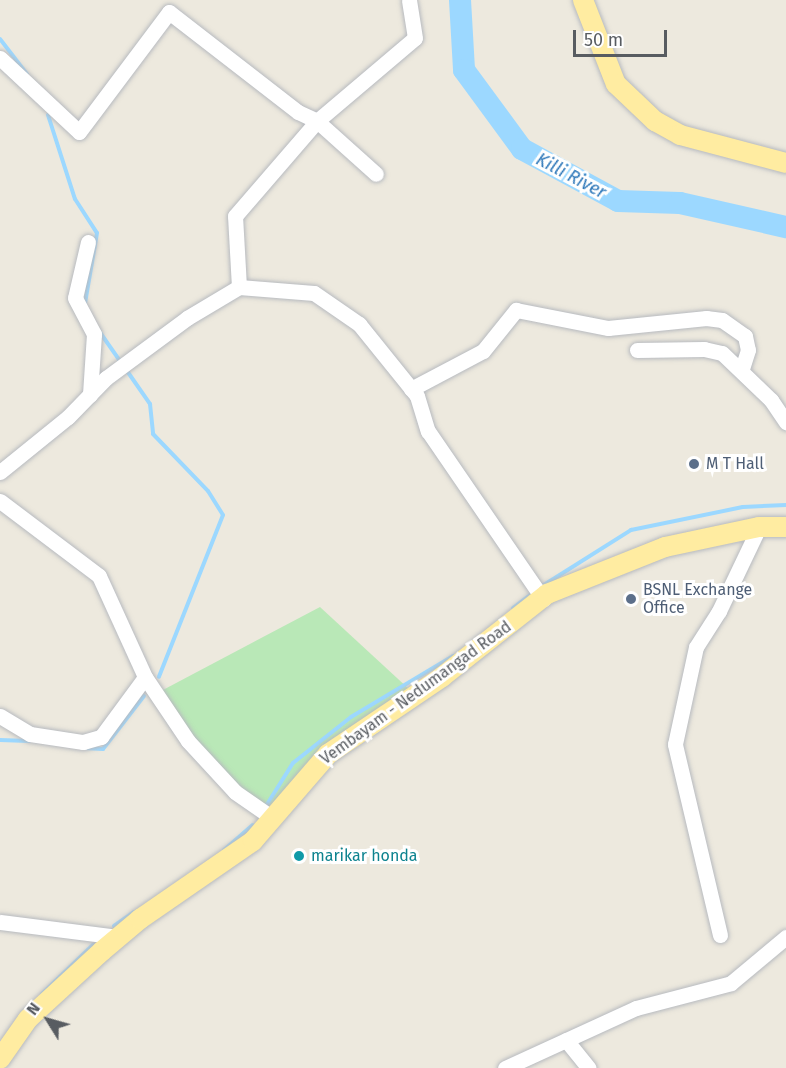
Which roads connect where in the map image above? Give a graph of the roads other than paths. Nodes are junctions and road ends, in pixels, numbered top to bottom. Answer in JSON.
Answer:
{"nodes":[{"id":1,"x":409,"y":0,"type":"edge"},
{"id":2,"x":586,"y":1,"type":"edge"},
{"id":3,"x":0,"y":58,"type":"edge"},
{"id":4,"x":317,"y":121,"type":"junction"},
{"id":5,"x":786,"y":163,"type":"edge"},
{"id":6,"x":376,"y":174,"type":"dead end"},
{"id":7,"x":88,"y":242,"type":"dead end"},
{"id":8,"x":239,"y":286,"type":"junction"},
{"id":9,"x":637,"y":350,"type":"dead end"},
{"id":10,"x":742,"y":368,"type":"junction"},
{"id":11,"x":411,"y":389,"type":"junction"},
{"id":12,"x":90,"y":394,"type":"junction"},
{"id":13,"x":786,"y":422,"type":"edge"},
{"id":14,"x":0,"y":472,"type":"edge"},
{"id":15,"x":0,"y":501,"type":"edge"},
{"id":16,"x":759,"y":527,"type":"junction"},
{"id":17,"x":786,"y":527,"type":"edge"},
{"id":18,"x":543,"y":599,"type":"junction"},
{"id":19,"x":145,"y":677,"type":"junction"},
{"id":20,"x":0,"y":716,"type":"edge"},
{"id":21,"x":274,"y":819,"type":"junction"},
{"id":22,"x":0,"y":922,"type":"edge"},
{"id":23,"x":720,"y":935,"type":"dead end"},
{"id":24,"x":118,"y":937,"type":"junction"},
{"id":25,"x":786,"y":937,"type":"edge"},
{"id":26,"x":566,"y":1040,"type":"junction"},
{"id":27,"x":0,"y":1059,"type":"edge"},
{"id":28,"x":505,"y":1068,"type":"edge"},
{"id":29,"x":589,"y":1068,"type":"edge"}],
"edges":[{"from":1,"to":4,"type":"street"},
{"from":2,"to":5,"type":"main road"},
{"from":3,"to":4,"type":"street"},
{"from":4,"to":6,"type":"street"},
{"from":4,"to":8,"type":"street"},
{"from":7,"to":12,"type":"street"},
{"from":8,"to":11,"type":"street"},
{"from":8,"to":12,"type":"street"},
{"from":9,"to":10,"type":"street"},
{"from":10,"to":11,"type":"street"},
{"from":10,"to":13,"type":"street"},
{"from":11,"to":18,"type":"street"},
{"from":12,"to":14,"type":"street"},
{"from":15,"to":19,"type":"street"},
{"from":16,"to":17,"type":"main road","name":"Vembayam - Nedumangad Road"},
{"from":16,"to":18,"type":"main road","name":"Vembayam - Nedumangad Road"},
{"from":16,"to":23,"type":"street"},
{"from":18,"to":21,"type":"main road","name":"Vembayam - Nedumangad Road"},
{"from":19,"to":20,"type":"street"},
{"from":19,"to":21,"type":"street"},
{"from":21,"to":24,"type":"main road","name":"Vembayam - Nedumangad Road"},
{"from":22,"to":24,"type":"street"},
{"from":24,"to":27,"type":"main road","name":"Vembayam - Nedumangad Road"},
{"from":25,"to":26,"type":"street"},
{"from":26,"to":28,"type":"street"},
{"from":26,"to":29,"type":"street"}]}
